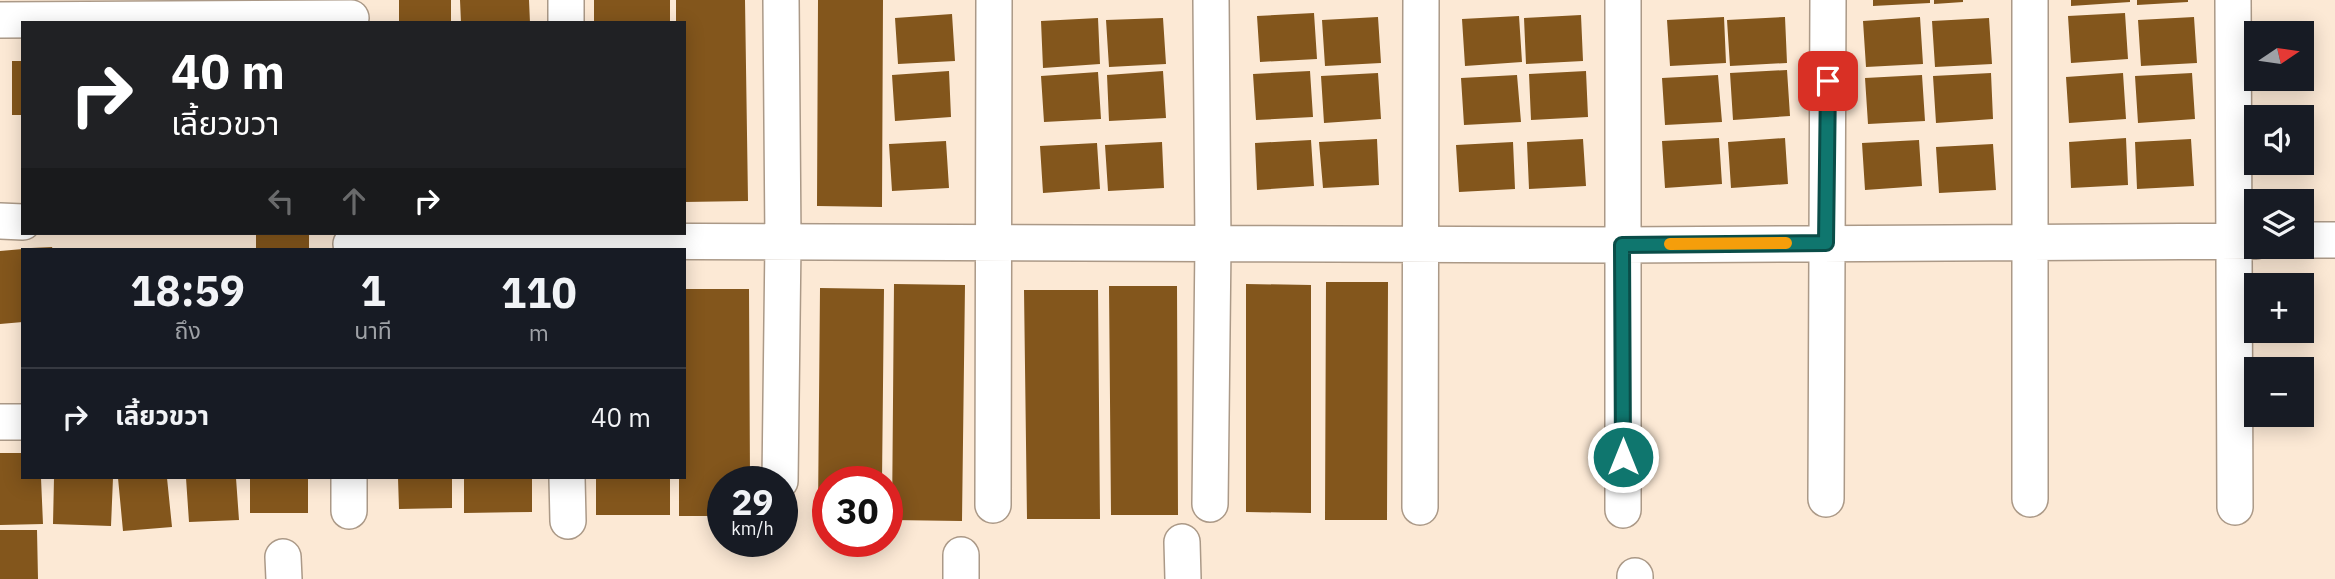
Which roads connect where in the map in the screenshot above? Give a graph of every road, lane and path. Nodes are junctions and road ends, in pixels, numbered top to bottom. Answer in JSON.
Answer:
{"nodes":[{"id":1,"x":566,"y":0,"type":"edge"},
{"id":2,"x":780,"y":0,"type":"edge"},
{"id":3,"x":994,"y":0,"type":"edge"},
{"id":4,"x":1211,"y":0,"type":"edge"},
{"id":5,"x":1420,"y":0,"type":"edge"},
{"id":6,"x":1623,"y":0,"type":"edge"},
{"id":7,"x":1828,"y":0,"type":"edge"},
{"id":8,"x":2030,"y":0,"type":"edge"},
{"id":9,"x":2234,"y":0,"type":"edge"},
{"id":10,"x":351,"y":13,"type":"edge"},
{"id":11,"x":0,"y":20,"type":"edge"},
{"id":12,"x":566,"y":21,"type":"edge"},
{"id":13,"x":0,"y":221,"type":"edge"},
{"id":14,"x":21,"y":222,"type":"edge"},
{"id":15,"x":2314,"y":240,"type":"edge"},
{"id":16,"x":2335,"y":240,"type":"edge"},
{"id":17,"x":2244,"y":241,"type":"edge"},
{"id":18,"x":351,"y":242,"type":"edge"},
{"id":19,"x":566,"y":242,"type":"edge"},
{"id":20,"x":783,"y":242,"type":"junction"},
{"id":21,"x":1826,"y":243,"type":"junction"},
{"id":22,"x":2031,"y":243,"type":"junction"},
{"id":23,"x":993,"y":244,"type":"junction"},
{"id":24,"x":1213,"y":244,"type":"junction"},
{"id":25,"x":1420,"y":245,"type":"junction"},
{"id":26,"x":1622,"y":245,"type":"junction"},
{"id":27,"x":0,"y":422,"type":"edge"},
{"id":28,"x":21,"y":422,"type":"edge"},
{"id":29,"x":780,"y":466,"type":"edge"},
{"id":30,"x":567,"y":479,"type":"edge"},
{"id":31,"x":1826,"y":499,"type":"dead end"},
{"id":32,"x":2031,"y":499,"type":"dead end"},
{"id":33,"x":1210,"y":504,"type":"dead end"},
{"id":34,"x":993,"y":505,"type":"dead end"},
{"id":35,"x":1420,"y":507,"type":"dead end"},
{"id":36,"x":2235,"y":507,"type":"dead end"},
{"id":37,"x":1623,"y":510,"type":"dead end"},
{"id":38,"x":568,"y":521,"type":"dead end"},
{"id":39,"x":1182,"y":542,"type":"dead end"},
{"id":40,"x":1183,"y":579,"type":"edge"}],
"edges":[{"from":1,"to":12,"type":"street"},
{"from":2,"to":20,"type":"street"},
{"from":3,"to":23,"type":"street"},
{"from":4,"to":24,"type":"street"},
{"from":5,"to":25,"type":"street"},
{"from":6,"to":26,"type":"street"},
{"from":7,"to":21,"type":"street"},
{"from":8,"to":22,"type":"street"},
{"from":9,"to":17,"type":"street"},
{"from":10,"to":11,"type":"street"},
{"from":13,"to":14,"type":"street"},
{"from":15,"to":16,"type":"street"},
{"from":17,"to":22,"type":"street"},
{"from":17,"to":36,"type":"street"},
{"from":18,"to":19,"type":"street"},
{"from":19,"to":20,"type":"street"},
{"from":20,"to":23,"type":"street"},
{"from":20,"to":29,"type":"street"},
{"from":21,"to":22,"type":"street"},
{"from":21,"to":26,"type":"street"},
{"from":21,"to":31,"type":"street"},
{"from":22,"to":32,"type":"street"},
{"from":23,"to":24,"type":"street"},
{"from":23,"to":34,"type":"street"},
{"from":24,"to":25,"type":"street"},
{"from":24,"to":33,"type":"street"},
{"from":25,"to":26,"type":"street"},
{"from":25,"to":35,"type":"street"},
{"from":26,"to":37,"type":"street"},
{"from":27,"to":28,"type":"street"},
{"from":30,"to":38,"type":"street"},
{"from":39,"to":40,"type":"street"}]}
